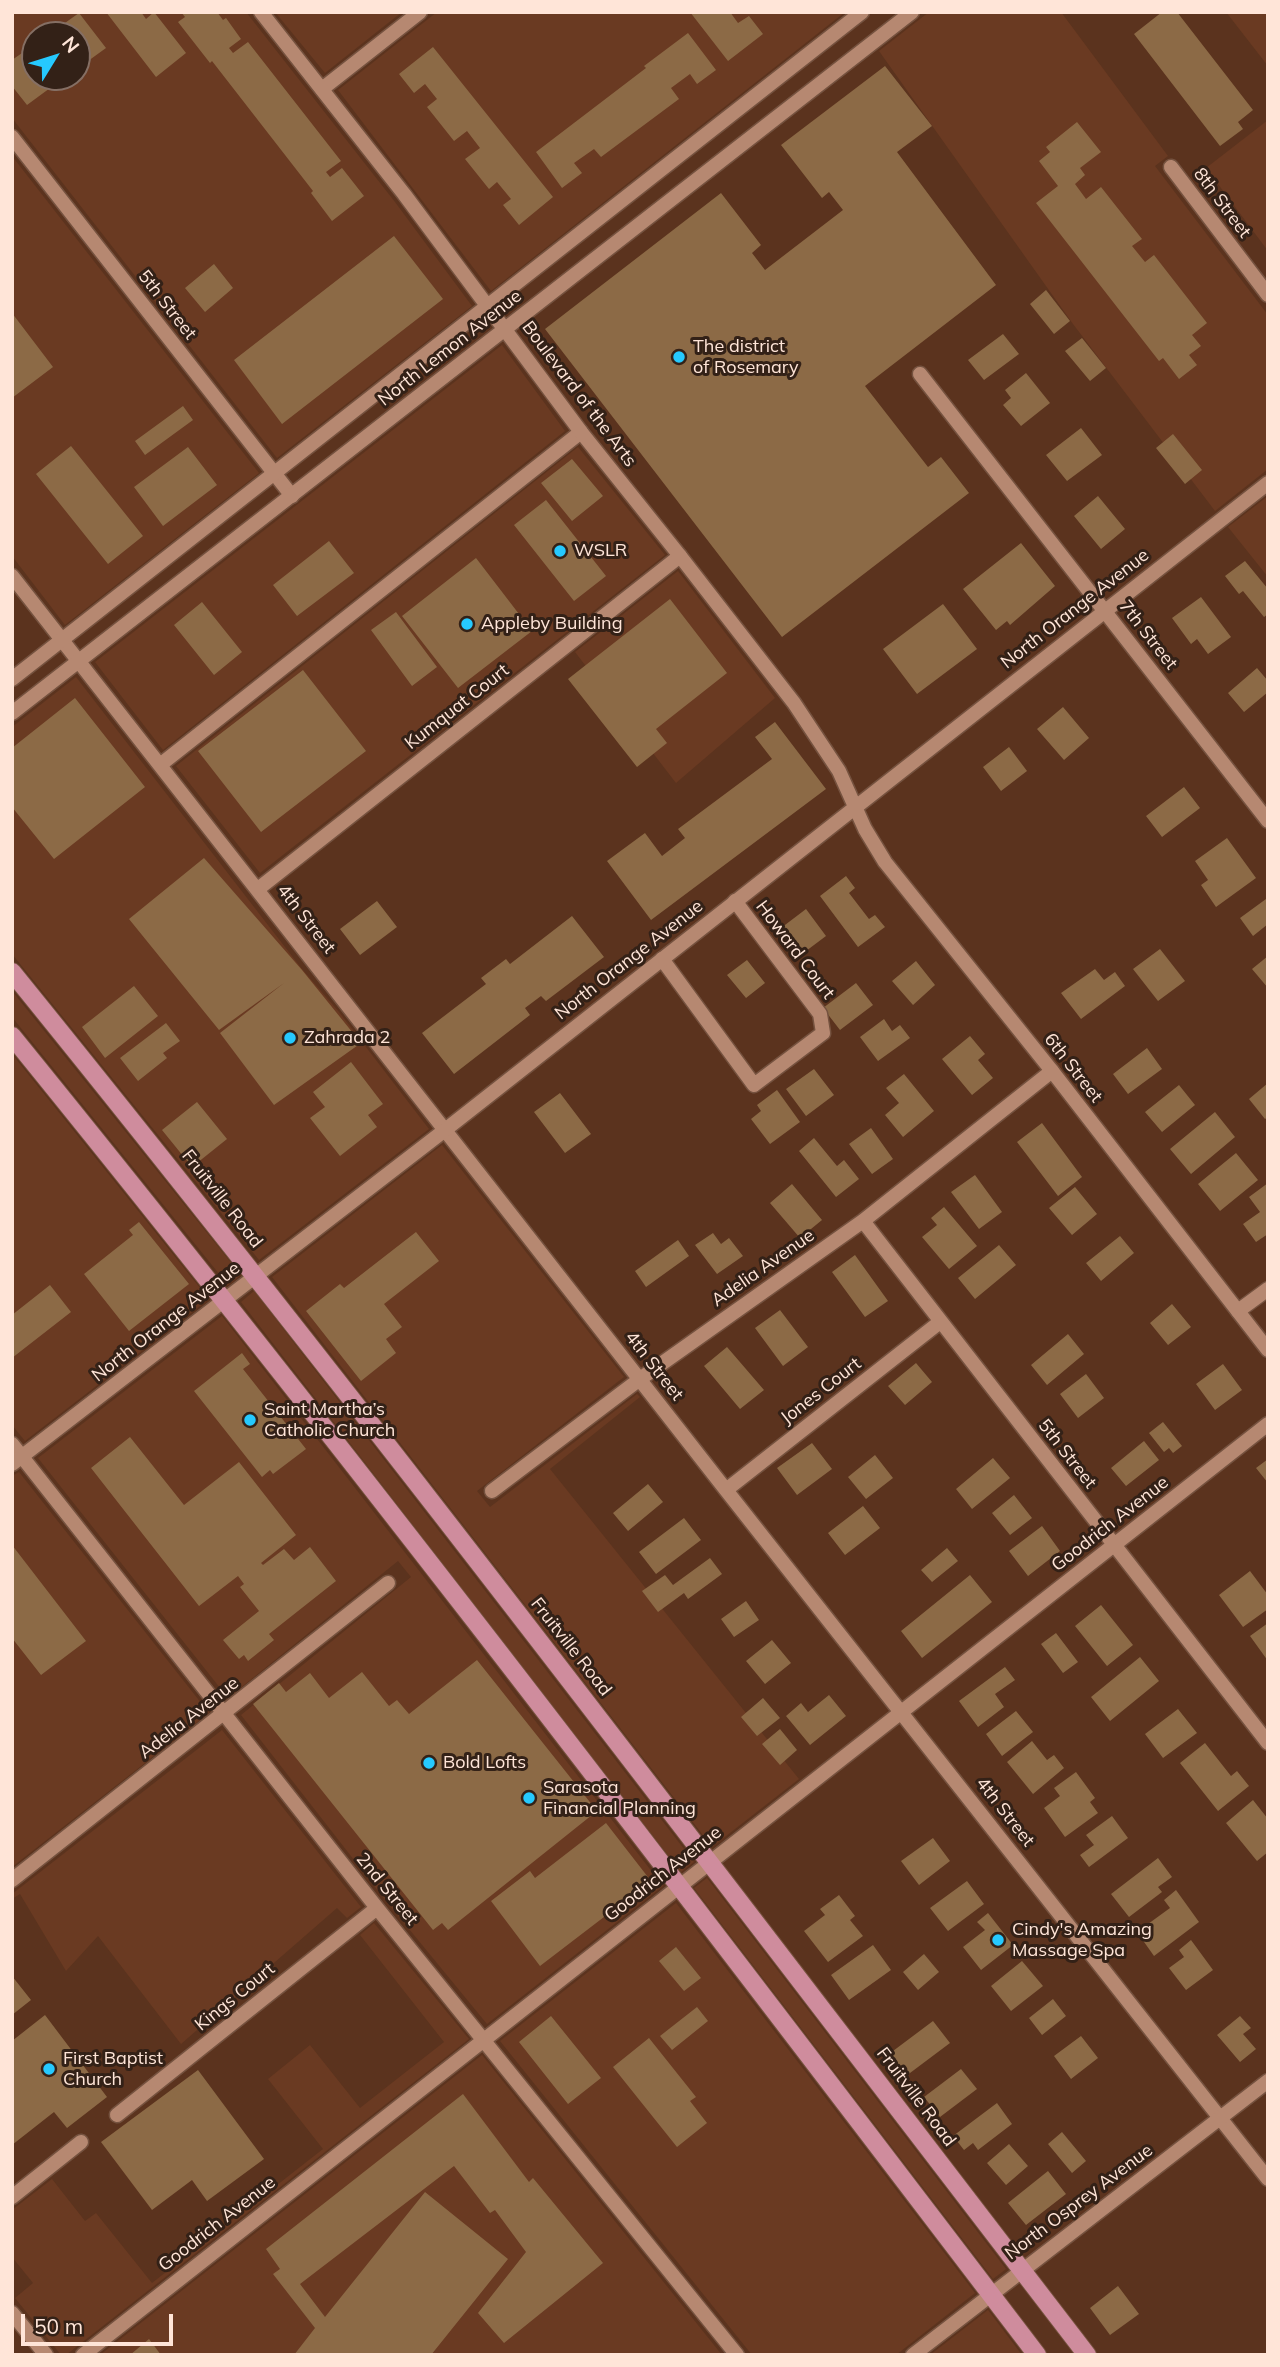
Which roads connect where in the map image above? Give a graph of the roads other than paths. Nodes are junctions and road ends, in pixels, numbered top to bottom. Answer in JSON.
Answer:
{"nodes":[{"id":1,"x":261,"y":12,"type":"edge"},
{"id":2,"x":420,"y":12,"type":"edge"},
{"id":3,"x":862,"y":12,"type":"edge"},
{"id":4,"x":912,"y":12,"type":"edge"},
{"id":5,"x":322,"y":89,"type":"junction"},
{"id":6,"x":12,"y":137,"type":"edge"},
{"id":7,"x":1171,"y":167,"type":"dead end"},
{"id":8,"x":1268,"y":295,"type":"edge"},
{"id":9,"x":488,"y":307,"type":"junction"},
{"id":10,"x":505,"y":330,"type":"junction"},
{"id":11,"x":920,"y":374,"type":"dead end"},
{"id":12,"x":581,"y":432,"type":"junction"},
{"id":13,"x":274,"y":474,"type":"junction"},
{"id":14,"x":1268,"y":483,"type":"edge"},
{"id":15,"x":292,"y":496,"type":"junction"},
{"id":16,"x":680,"y":556,"type":"junction"},
{"id":17,"x":12,"y":576,"type":"edge"},
{"id":18,"x":1104,"y":611,"type":"junction"},
{"id":19,"x":62,"y":640,"type":"junction"},
{"id":20,"x":79,"y":661,"type":"junction"},
{"id":21,"x":12,"y":679,"type":"edge"},
{"id":22,"x":12,"y":713,"type":"edge"},
{"id":23,"x":160,"y":765,"type":"junction"},
{"id":24,"x":854,"y":807,"type":"junction"},
{"id":25,"x":1268,"y":821,"type":"edge"},
{"id":26,"x":258,"y":889,"type":"junction"},
{"id":27,"x":735,"y":901,"type":"junction"},
{"id":28,"x":662,"y":959,"type":"junction"},
{"id":29,"x":12,"y":972,"type":"edge"},
{"id":30,"x":12,"y":1036,"type":"edge"},
{"id":31,"x":1052,"y":1071,"type":"junction"},
{"id":32,"x":445,"y":1130,"type":"junction"},
{"id":33,"x":863,"y":1221,"type":"junction"},
{"id":34,"x":256,"y":1276,"type":"junction"},
{"id":35,"x":1268,"y":1289,"type":"edge"},
{"id":36,"x":225,"y":1301,"type":"junction"},
{"id":37,"x":1238,"y":1311,"type":"junction"},
{"id":38,"x":940,"y":1322,"type":"junction"},
{"id":39,"x":1268,"y":1350,"type":"edge"},
{"id":40,"x":640,"y":1378,"type":"junction"},
{"id":41,"x":1268,"y":1424,"type":"edge"},
{"id":42,"x":12,"y":1444,"type":"edge"},
{"id":43,"x":18,"y":1460,"type":"edge"},
{"id":44,"x":726,"y":1490,"type":"junction"},
{"id":45,"x":492,"y":1492,"type":"dead end"},
{"id":46,"x":1115,"y":1546,"type":"junction"},
{"id":47,"x":388,"y":1583,"type":"dead end"},
{"id":48,"x":902,"y":1711,"type":"junction"},
{"id":49,"x":225,"y":1714,"type":"junction"},
{"id":50,"x":1268,"y":1743,"type":"edge"},
{"id":51,"x":710,"y":1863,"type":"junction"},
{"id":52,"x":12,"y":1880,"type":"edge"},
{"id":53,"x":678,"y":1887,"type":"junction"},
{"id":54,"x":377,"y":1908,"type":"junction"},
{"id":55,"x":485,"y":2040,"type":"junction"},
{"id":56,"x":1268,"y":2081,"type":"edge"},
{"id":57,"x":117,"y":2115,"type":"dead end"},
{"id":58,"x":1220,"y":2118,"type":"junction"},
{"id":59,"x":81,"y":2142,"type":"dead end"},
{"id":60,"x":1268,"y":2179,"type":"edge"},
{"id":61,"x":12,"y":2197,"type":"edge"},
{"id":62,"x":1021,"y":2270,"type":"junction"},
{"id":63,"x":991,"y":2294,"type":"junction"},
{"id":64,"x":12,"y":2313,"type":"edge"},
{"id":65,"x":46,"y":2355,"type":"edge"},
{"id":66,"x":83,"y":2355,"type":"edge"},
{"id":67,"x":737,"y":2355,"type":"edge"},
{"id":68,"x":914,"y":2355,"type":"edge"},
{"id":69,"x":1037,"y":2355,"type":"edge"},
{"id":70,"x":1087,"y":2355,"type":"edge"}],
"edges":[{"from":1,"to":5,"type":"street","name":"Boulevard of the Arts"},
{"from":2,"to":5,"type":"street"},
{"from":3,"to":9,"type":"street"},
{"from":4,"to":10,"type":"street","name":"North Lemon Avenue"},
{"from":5,"to":9,"type":"street","name":"Boulevard of the Arts"},
{"from":6,"to":13,"type":"street","name":"5th Street"},
{"from":7,"to":8,"type":"street","name":"8th Street"},
{"from":9,"to":10,"type":"street","name":"Boulevard of the Arts"},
{"from":9,"to":13,"type":"street"},
{"from":10,"to":12,"type":"street","name":"Boulevard of the Arts"},
{"from":10,"to":15,"type":"street","name":"North Lemon Avenue"},
{"from":11,"to":18,"type":"street","name":"7th Street"},
{"from":12,"to":16,"type":"street","name":"Boulevard of the Arts"},
{"from":12,"to":23,"type":"street"},
{"from":13,"to":15,"type":"street","name":"5th Street"},
{"from":13,"to":19,"type":"street"},
{"from":14,"to":18,"type":"street","name":"North Orange Avenue"},
{"from":15,"to":20,"type":"street","name":"North Lemon Avenue"},
{"from":16,"to":24,"type":"street","name":"Boulevard of the Arts"},
{"from":16,"to":26,"type":"street","name":"Kumquat Court"},
{"from":17,"to":19,"type":"street","name":"4th Street"},
{"from":18,"to":24,"type":"street","name":"North Orange Avenue"},
{"from":18,"to":25,"type":"street","name":"7th Street"},
{"from":19,"to":20,"type":"street","name":"4th Street"},
{"from":19,"to":21,"type":"street"},
{"from":20,"to":22,"type":"street","name":"North Lemon Avenue"},
{"from":20,"to":23,"type":"street","name":"4th Street"},
{"from":23,"to":26,"type":"street","name":"4th Street"},
{"from":24,"to":27,"type":"street","name":"North Orange Avenue"},
{"from":24,"to":31,"type":"street","name":"6th Street"},
{"from":26,"to":32,"type":"street","name":"4th Street"},
{"from":27,"to":28,"type":"street","name":"North Orange Avenue"},
{"from":27,"to":28,"type":"street","name":"Howard Court"},
{"from":28,"to":32,"type":"street","name":"North Orange Avenue"},
{"from":29,"to":34,"type":"main road","name":"Fruitville Road"},
{"from":30,"to":36,"type":"main road"},
{"from":31,"to":33,"type":"street","name":"Adelia Avenue"},
{"from":31,"to":37,"type":"street","name":"6th Street"},
{"from":32,"to":34,"type":"street","name":"North Orange Avenue"},
{"from":32,"to":40,"type":"street","name":"4th Street"},
{"from":33,"to":38,"type":"street","name":"5th Street"},
{"from":33,"to":40,"type":"street","name":"Adelia Avenue"},
{"from":34,"to":36,"type":"street","name":"North Orange Avenue"},
{"from":34,"to":51,"type":"main road","name":"Fruitville Road"},
{"from":35,"to":37,"type":"street"},
{"from":36,"to":43,"type":"street","name":"North Orange Avenue"},
{"from":36,"to":53,"type":"main road"},
{"from":37,"to":39,"type":"street","name":"6th Street"},
{"from":38,"to":44,"type":"street","name":"Jones Court"},
{"from":38,"to":46,"type":"street","name":"5th Street"},
{"from":40,"to":44,"type":"street","name":"4th Street"},
{"from":40,"to":45,"type":"street","name":"Adelia Avenue"},
{"from":41,"to":46,"type":"street","name":"Goodrich Avenue"},
{"from":42,"to":43,"type":"street","name":"2nd Street"},
{"from":43,"to":49,"type":"street","name":"2nd Street"},
{"from":44,"to":48,"type":"street","name":"4th Street"},
{"from":46,"to":48,"type":"street","name":"Goodrich Avenue"},
{"from":46,"to":50,"type":"street","name":"5th Street"},
{"from":47,"to":49,"type":"street","name":"Adelia Avenue"},
{"from":48,"to":51,"type":"street","name":"Goodrich Avenue"},
{"from":48,"to":58,"type":"street","name":"4th Street"},
{"from":49,"to":52,"type":"street","name":"Adelia Avenue"},
{"from":49,"to":54,"type":"street","name":"2nd Street"},
{"from":51,"to":53,"type":"street","name":"Goodrich Avenue"},
{"from":51,"to":62,"type":"main road","name":"Fruitville Road"},
{"from":53,"to":55,"type":"street","name":"Goodrich Avenue"},
{"from":53,"to":63,"type":"main road"},
{"from":54,"to":55,"type":"street","name":"2nd Street"},
{"from":54,"to":57,"type":"street","name":"Kings Court"},
{"from":55,"to":66,"type":"street","name":"Goodrich Avenue"},
{"from":55,"to":67,"type":"street","name":"2nd Street"},
{"from":56,"to":58,"type":"street","name":"North Osprey Avenue"},
{"from":58,"to":60,"type":"street","name":"4th Street"},
{"from":58,"to":62,"type":"street","name":"North Osprey Avenue"},
{"from":59,"to":61,"type":"street"},
{"from":62,"to":63,"type":"street","name":"North Osprey Avenue"},
{"from":62,"to":70,"type":"main road","name":"Fruitville Road"},
{"from":63,"to":68,"type":"street","name":"North Osprey Avenue"},
{"from":63,"to":69,"type":"main road"},
{"from":64,"to":65,"type":"street"}]}
